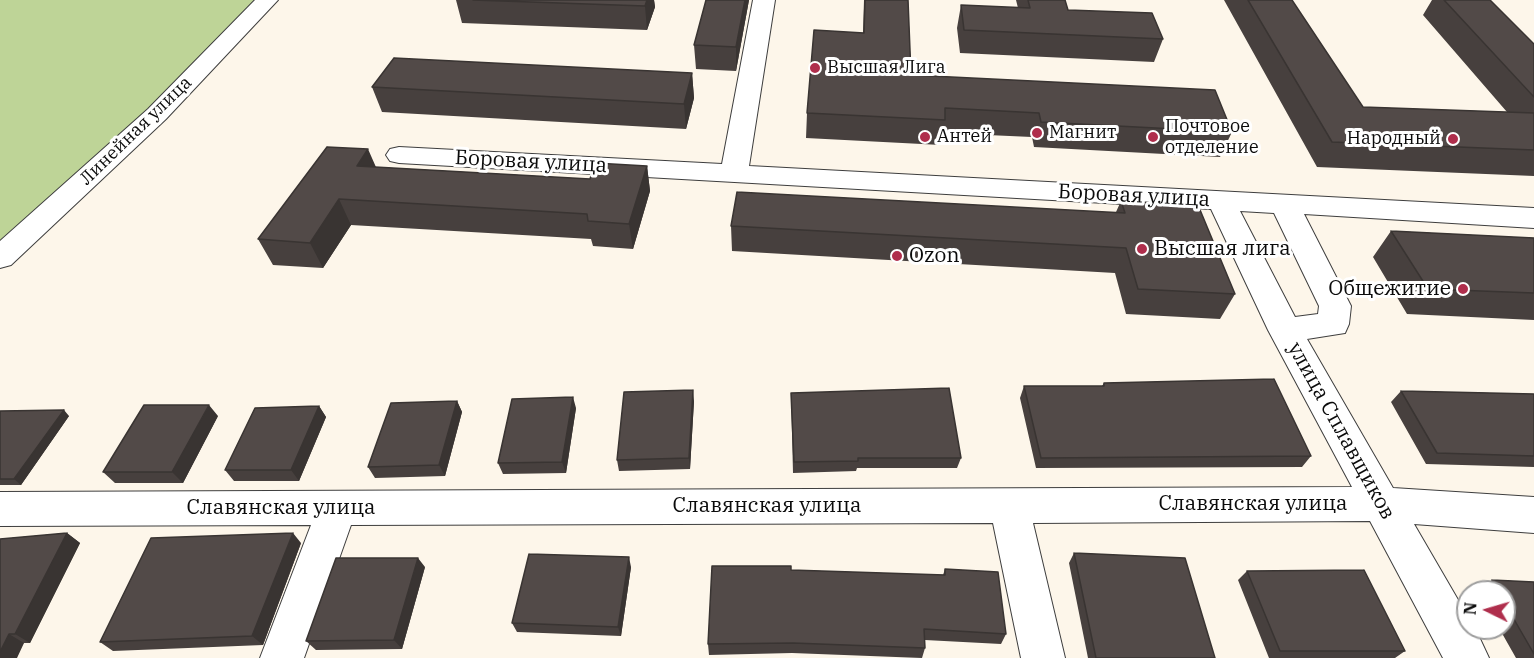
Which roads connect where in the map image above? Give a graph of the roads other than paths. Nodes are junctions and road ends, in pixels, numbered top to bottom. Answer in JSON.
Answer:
{"nodes":[{"id":1,"x":267,"y":0,"type":"edge"},
{"id":2,"x":764,"y":0,"type":"edge"},
{"id":3,"x":399,"y":155,"type":"dead end"},
{"id":4,"x":734,"y":174,"type":"junction"},
{"id":5,"x":1221,"y":201,"type":"junction"},
{"id":6,"x":1284,"y":203,"type":"junction"},
{"id":7,"x":1534,"y":218,"type":"edge"},
{"id":8,"x":0,"y":258,"type":"edge"},
{"id":9,"x":1286,"y":330,"type":"junction"},
{"id":10,"x":1381,"y":504,"type":"junction"},
{"id":11,"x":1009,"y":505,"type":"junction"},
{"id":12,"x":338,"y":507,"type":"junction"},
{"id":13,"x":0,"y":509,"type":"edge"},
{"id":14,"x":1534,"y":515,"type":"edge"},
{"id":15,"x":282,"y":658,"type":"edge"},
{"id":16,"x":1043,"y":658,"type":"edge"},
{"id":17,"x":1467,"y":658,"type":"edge"}],
"edges":[{"from":1,"to":8,"type":"street","name":"Линейная улица"},
{"from":2,"to":4,"type":"street"},
{"from":3,"to":4,"type":"street","name":"Боровая улица"},
{"from":4,"to":5,"type":"street","name":"Боровая улица"},
{"from":5,"to":6,"type":"street","name":"Боровая улица"},
{"from":5,"to":9,"type":"street","name":"улица Сплавщиков"},
{"from":6,"to":7,"type":"street","name":"Боровая улица"},
{"from":6,"to":9,"type":"street"},
{"from":9,"to":10,"type":"street","name":"улица Сплавщиков"},
{"from":10,"to":11,"type":"street","name":"Славянская улица"},
{"from":10,"to":14,"type":"street","name":"Славянская улица"},
{"from":10,"to":17,"type":"street","name":"улица Сплавщиков"},
{"from":11,"to":12,"type":"street","name":"Славянская улица"},
{"from":11,"to":16,"type":"street"},
{"from":12,"to":13,"type":"street","name":"Славянская улица"},
{"from":12,"to":15,"type":"street"}]}
